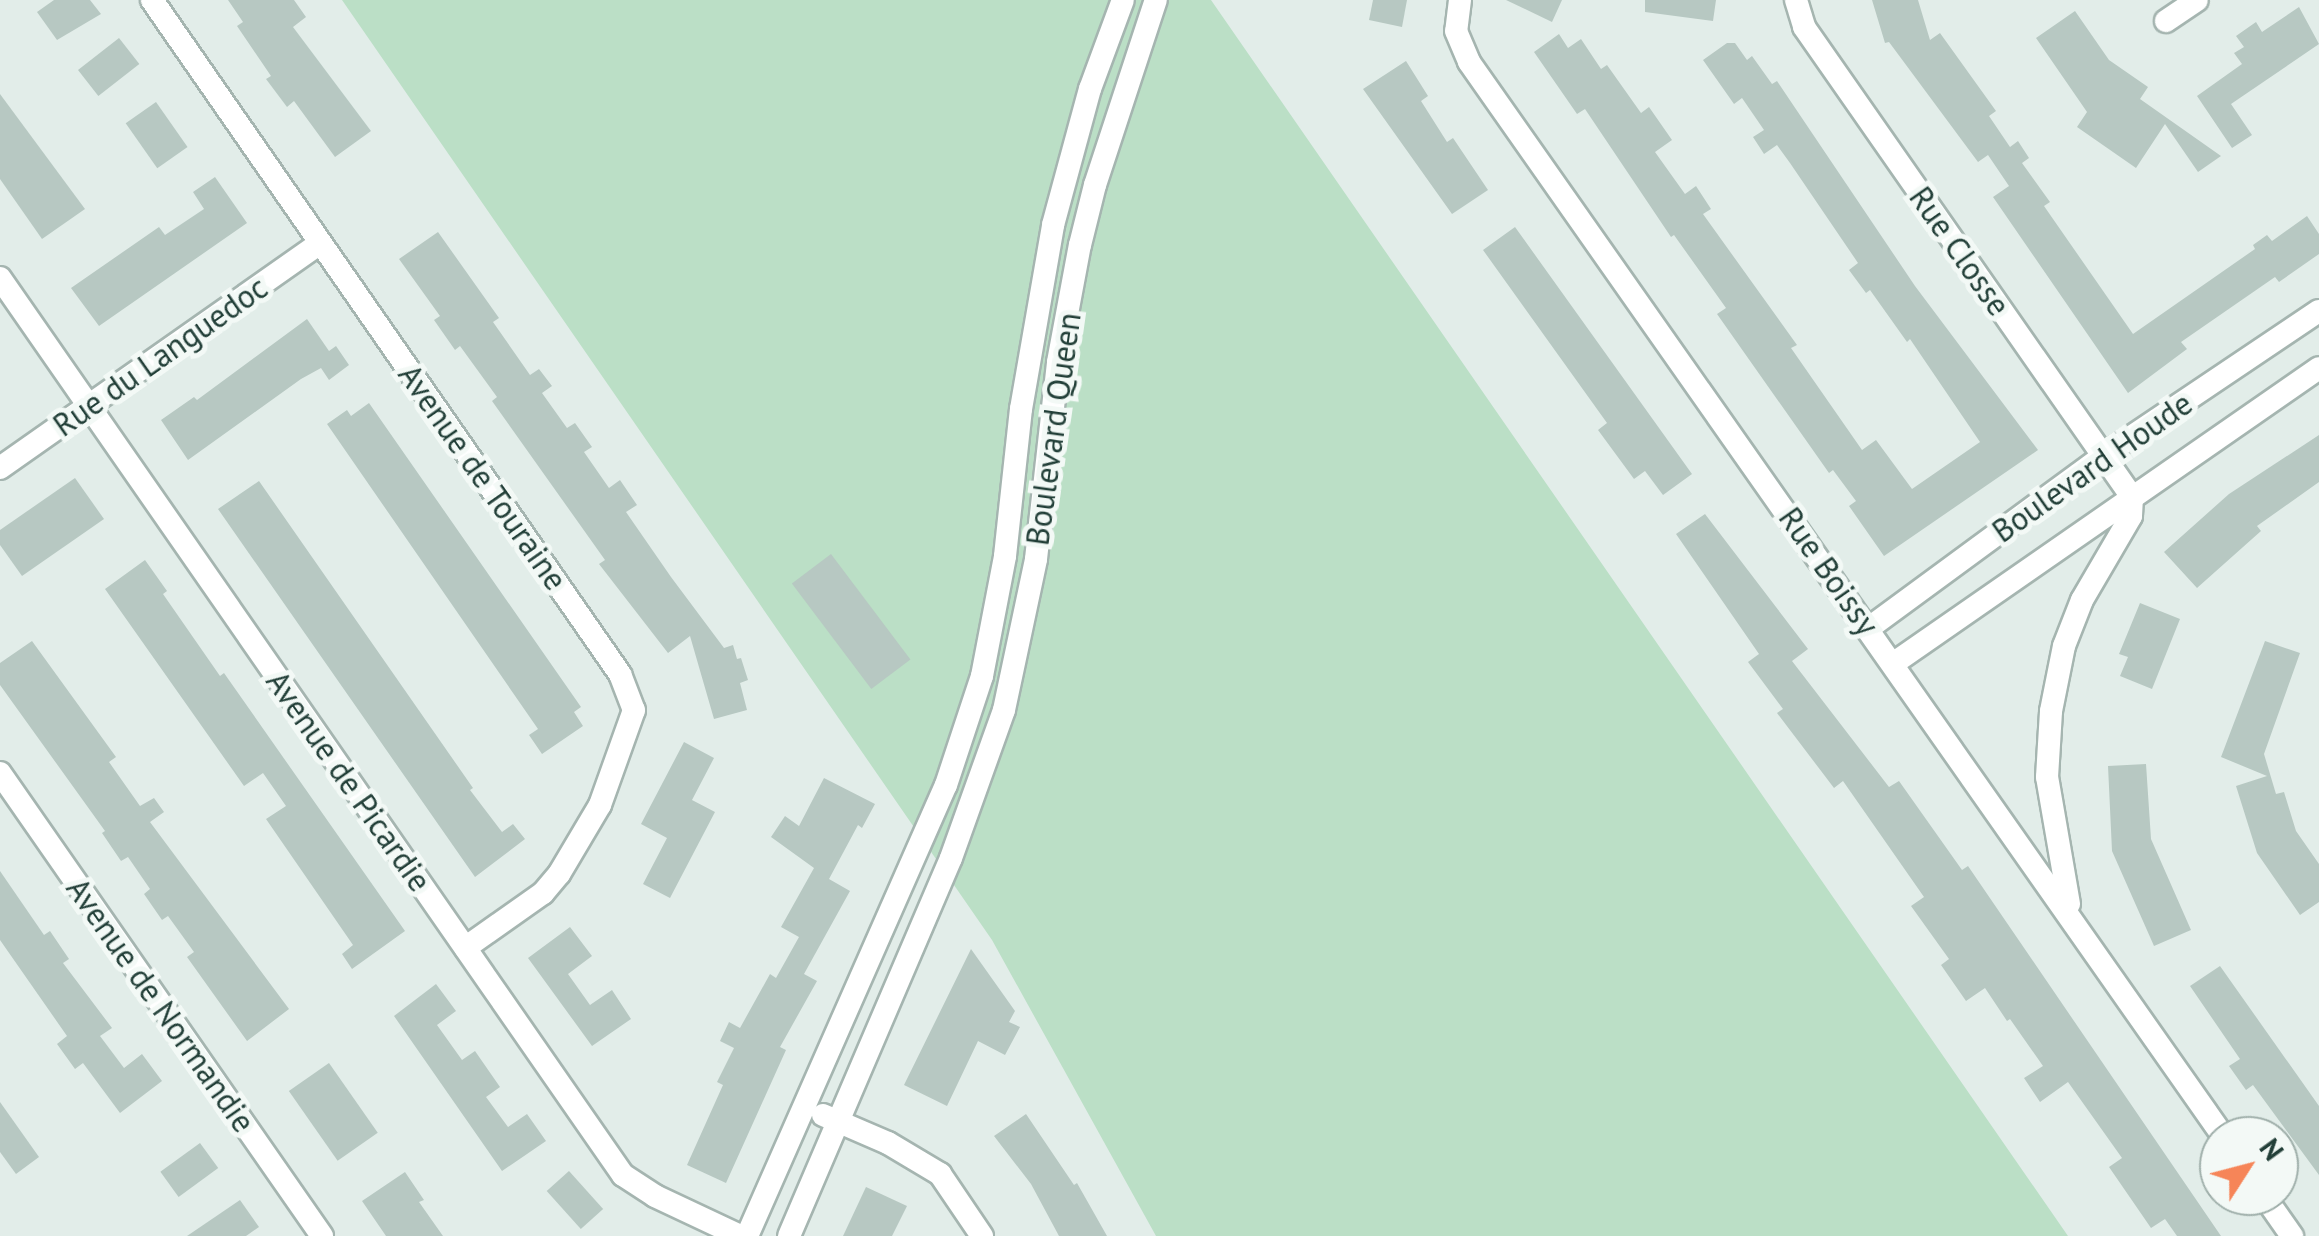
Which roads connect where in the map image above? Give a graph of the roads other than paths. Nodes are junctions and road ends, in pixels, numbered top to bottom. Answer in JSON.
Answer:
{"nodes":[{"id":1,"x":152,"y":0,"type":"edge"},
{"id":2,"x":1123,"y":0,"type":"edge"},
{"id":3,"x":1156,"y":0,"type":"edge"},
{"id":4,"x":1460,"y":0,"type":"edge"},
{"id":5,"x":1796,"y":0,"type":"edge"},
{"id":6,"x":2197,"y":0,"type":"edge"},
{"id":7,"x":2166,"y":21,"type":"dead end"},
{"id":8,"x":320,"y":244,"type":"junction"},
{"id":9,"x":0,"y":278,"type":"edge"},
{"id":10,"x":2319,"y":311,"type":"edge"},
{"id":11,"x":2319,"y":368,"type":"edge"},
{"id":12,"x":88,"y":406,"type":"junction"},
{"id":13,"x":2103,"y":456,"type":"junction"},
{"id":14,"x":0,"y":468,"type":"edge"},
{"id":15,"x":2132,"y":498,"type":"junction"},
{"id":16,"x":1869,"y":628,"type":"junction"},
{"id":17,"x":1894,"y":663,"type":"junction"},
{"id":18,"x":0,"y":773,"type":"edge"},
{"id":19,"x":921,"y":846,"type":"junction"},
{"id":20,"x":951,"y":858,"type":"junction"},
{"id":21,"x":2072,"y":918,"type":"junction"},
{"id":22,"x":465,"y":948,"type":"junction"},
{"id":23,"x":806,"y":1108,"type":"junction"},
{"id":24,"x":2209,"y":1116,"type":"edge"},
{"id":25,"x":836,"y":1121,"type":"junction"},
{"id":26,"x":322,"y":1236,"type":"edge"},
{"id":27,"x":744,"y":1236,"type":"edge"},
{"id":28,"x":789,"y":1236,"type":"edge"},
{"id":29,"x":982,"y":1236,"type":"edge"}],
"edges":[{"from":1,"to":8,"type":"street","name":"Avenue de Touraine"},
{"from":2,"to":19,"type":"street","name":"Boulevard Queen"},
{"from":3,"to":20,"type":"street","name":"Boulevard Queen"},
{"from":4,"to":16,"type":"street","name":"Rue Boissy"},
{"from":5,"to":13,"type":"street","name":"Rue Closse"},
{"from":6,"to":7,"type":"street"},
{"from":8,"to":12,"type":"street","name":"Rue du Languedoc"},
{"from":8,"to":22,"type":"street","name":"Avenue de Touraine"},
{"from":9,"to":12,"type":"street","name":"Avenue de Picardie"},
{"from":10,"to":13,"type":"street","name":"Boulevard Houde"},
{"from":11,"to":15,"type":"street","name":"Boulevard Houde"},
{"from":12,"to":14,"type":"street","name":"Rue du Languedoc"},
{"from":12,"to":22,"type":"street","name":"Avenue de Picardie"},
{"from":13,"to":15,"type":"street","name":"Rue Closse"},
{"from":13,"to":16,"type":"street","name":"Boulevard Houde"},
{"from":15,"to":17,"type":"street","name":"Boulevard Houde"},
{"from":15,"to":21,"type":"street","name":"Boulevard Houde"},
{"from":16,"to":17,"type":"street","name":"Rue Boissy"},
{"from":17,"to":21,"type":"street","name":"Rue Boissy"},
{"from":18,"to":26,"type":"street","name":"Avenue de Normandie"},
{"from":19,"to":20,"type":"street"},
{"from":19,"to":23,"type":"street","name":"Boulevard Queen"},
{"from":20,"to":25,"type":"street","name":"Boulevard Queen"},
{"from":21,"to":24,"type":"street","name":"Rue Boissy"},
{"from":22,"to":27,"type":"street","name":"Avenue de Picardie"},
{"from":23,"to":25,"type":"street"},
{"from":23,"to":27,"type":"street","name":"Boulevard Queen"},
{"from":25,"to":28,"type":"street","name":"Boulevard Queen"},
{"from":25,"to":29,"type":"street"}]}
